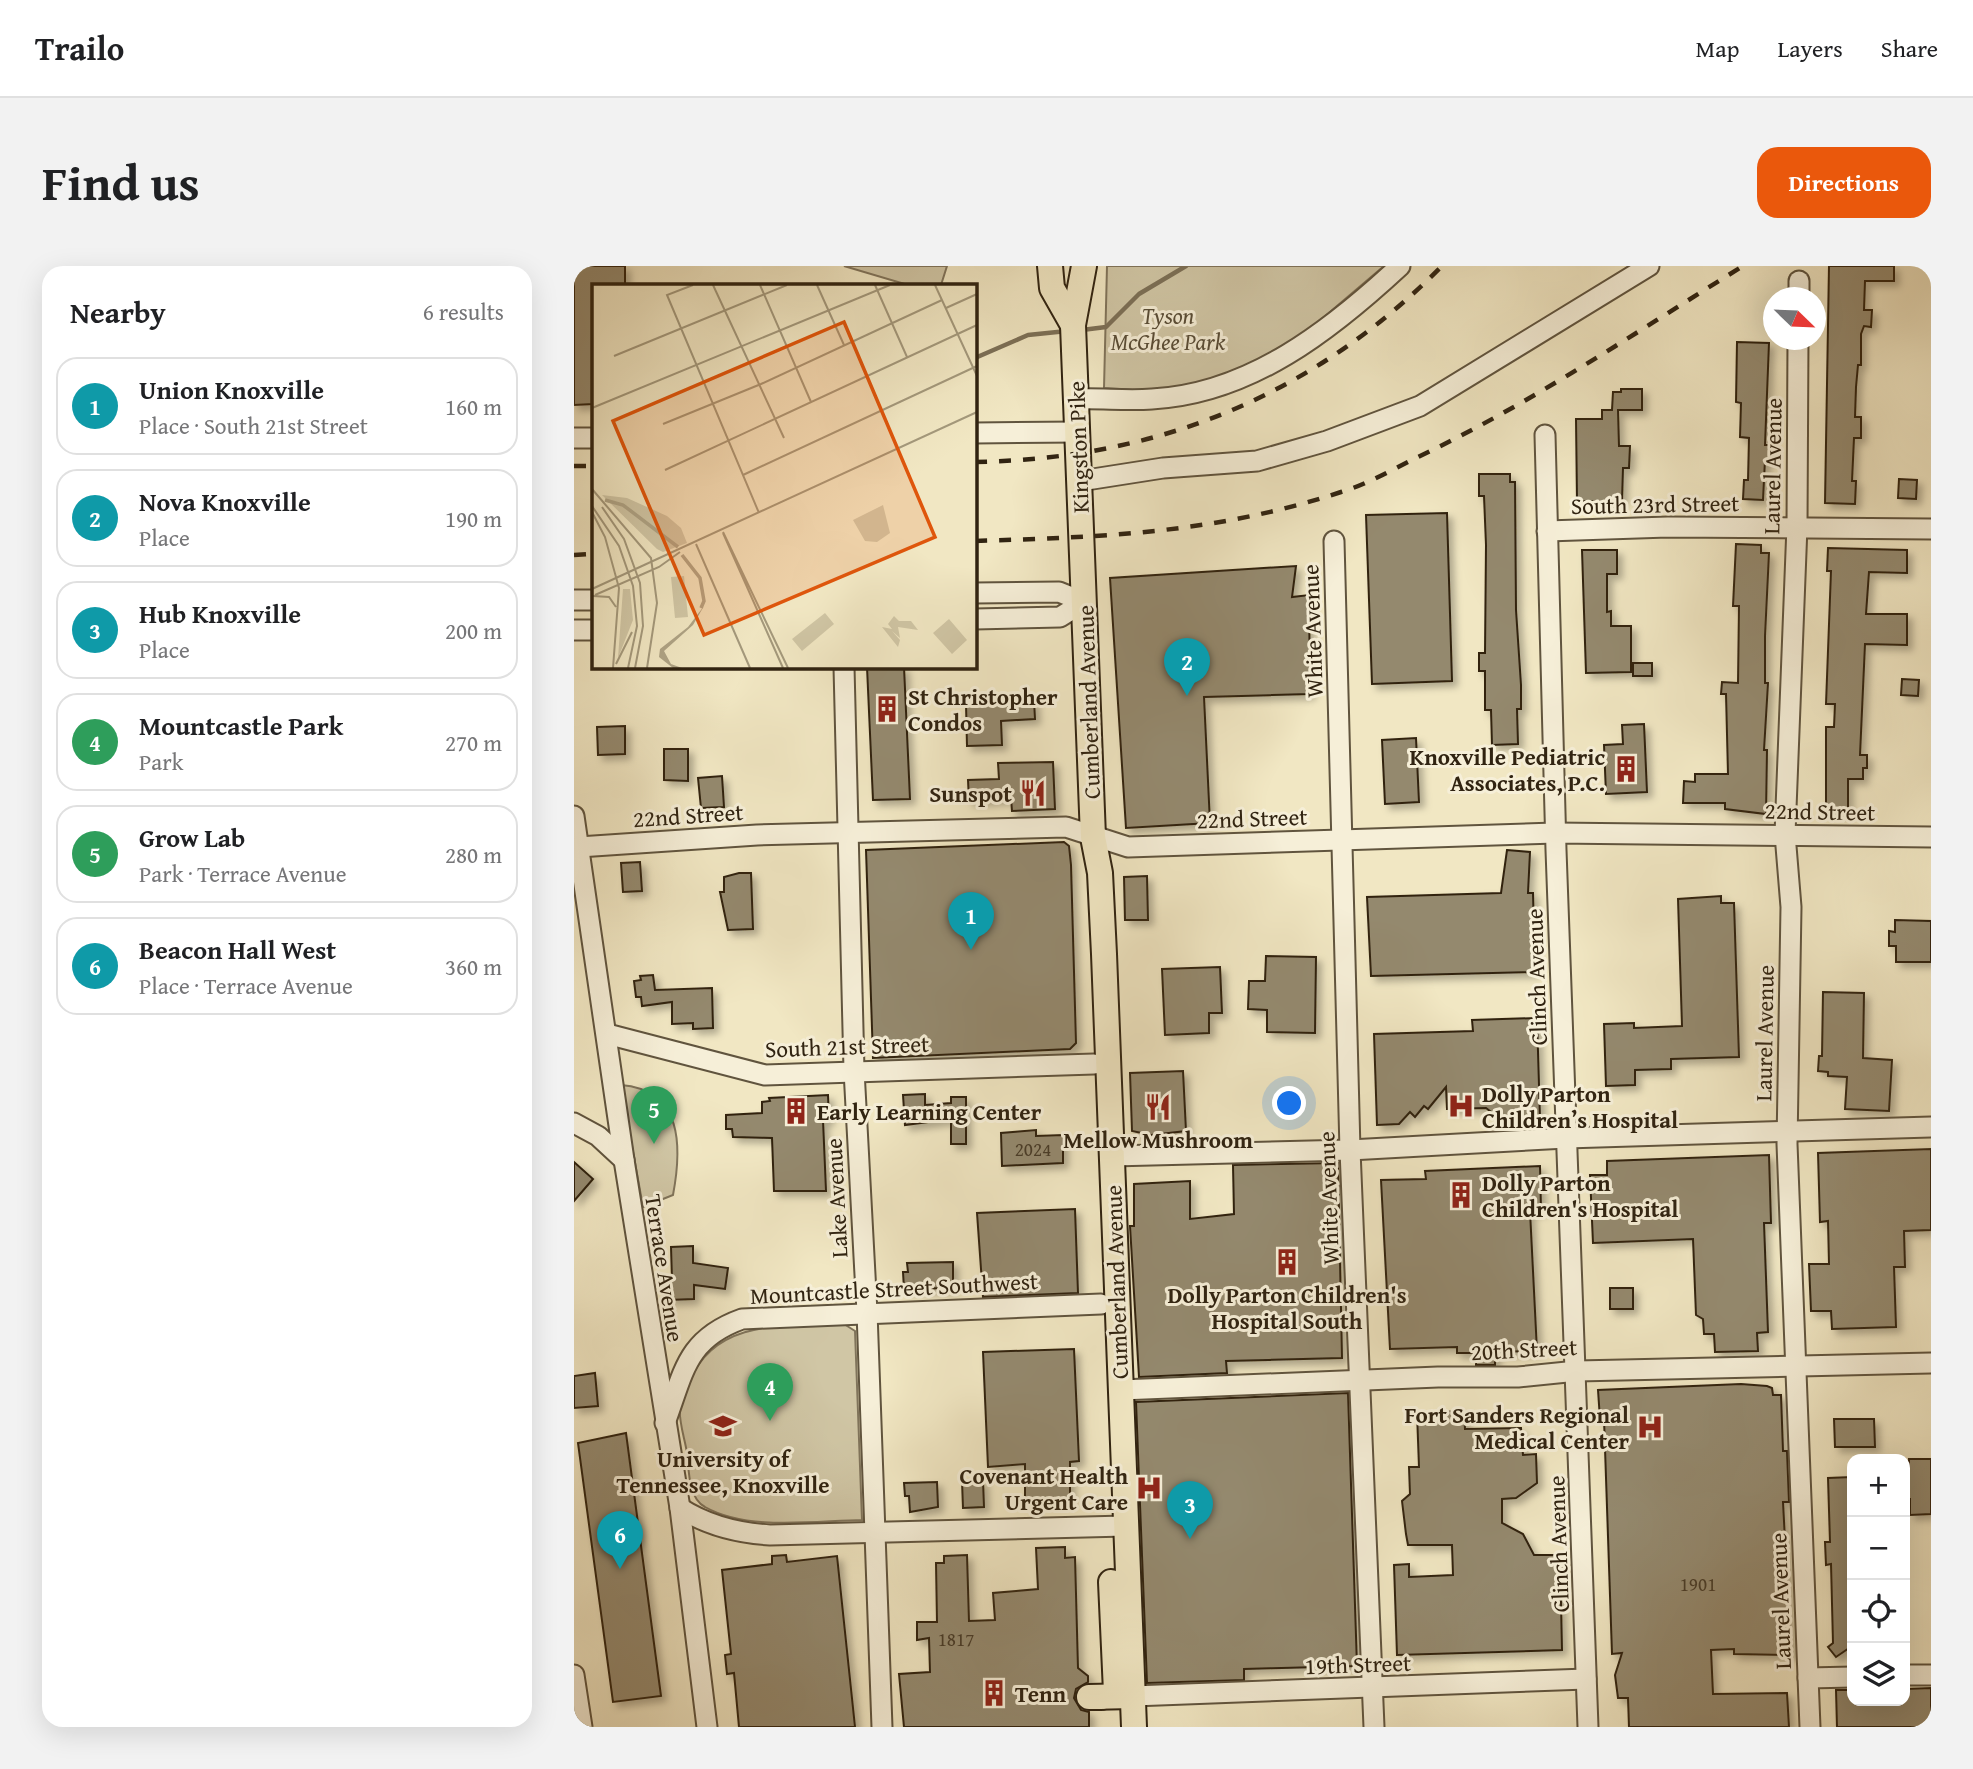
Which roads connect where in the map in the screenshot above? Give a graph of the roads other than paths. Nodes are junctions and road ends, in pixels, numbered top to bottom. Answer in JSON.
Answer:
{"nodes":[{"id":1,"x":1400,"y":266,"type":"edge"},
{"id":2,"x":1649,"y":266,"type":"edge"},
{"id":3,"x":1050,"y":270,"type":"edge"},
{"id":4,"x":1084,"y":271,"type":"edge"},
{"id":5,"x":1073,"y":325,"type":"junction"},
{"id":6,"x":1798,"y":350,"type":"edge"},
{"id":7,"x":1077,"y":399,"type":"junction"},
{"id":8,"x":1079,"y":432,"type":"junction"},
{"id":9,"x":976,"y":433,"type":"edge"},
{"id":10,"x":1545,"y":435,"type":"dead end"},
{"id":11,"x":574,"y":438,"type":"edge"},
{"id":12,"x":592,"y":438,"type":"edge"},
{"id":13,"x":1080,"y":481,"type":"junction"},
{"id":14,"x":1797,"y":526,"type":"junction"},
{"id":15,"x":1931,"y":528,"type":"edge"},
{"id":16,"x":1547,"y":531,"type":"junction"},
{"id":17,"x":1334,"y":541,"type":"dead end"},
{"id":18,"x":1082,"y":568,"type":"joint"},
{"id":19,"x":976,"y":593,"type":"edge"},
{"id":20,"x":574,"y":600,"type":"edge"},
{"id":21,"x":592,"y":600,"type":"edge"},
{"id":22,"x":1084,"y":602,"type":"junction"},
{"id":23,"x":976,"y":619,"type":"edge"},
{"id":24,"x":574,"y":630,"type":"edge"},
{"id":25,"x":592,"y":630,"type":"edge"},
{"id":26,"x":844,"y":668,"type":"edge"},
{"id":27,"x":574,"y":816,"type":"edge"},
{"id":28,"x":846,"y":833,"type":"junction"},
{"id":29,"x":1555,"y":833,"type":"junction"},
{"id":30,"x":1785,"y":835,"type":"junction"},
{"id":31,"x":1093,"y":837,"type":"junction"},
{"id":32,"x":1931,"y":837,"type":"edge"},
{"id":33,"x":1343,"y":839,"type":"junction"},
{"id":34,"x":579,"y":846,"type":"junction"},
{"id":35,"x":607,"y":1034,"type":"junction"},
{"id":36,"x":1094,"y":1064,"type":"junction"},
{"id":37,"x":854,"y":1070,"type":"junction"},
{"id":38,"x":574,"y":1123,"type":"edge"},
{"id":39,"x":1931,"y":1127,"type":"edge"},
{"id":40,"x":1787,"y":1131,"type":"junction"},
{"id":41,"x":1566,"y":1139,"type":"junction"},
{"id":42,"x":1350,"y":1150,"type":"junction"},
{"id":43,"x":1104,"y":1156,"type":"junction"},
{"id":44,"x":624,"y":1160,"type":"junction"},
{"id":45,"x":1101,"y":1304,"type":"junction"},
{"id":46,"x":867,"y":1312,"type":"junction"},
{"id":47,"x":1931,"y":1363,"type":"edge"},
{"id":48,"x":1795,"y":1364,"type":"junction"},
{"id":49,"x":1577,"y":1371,"type":"junction"},
{"id":50,"x":1360,"y":1381,"type":"junction"},
{"id":51,"x":1113,"y":1391,"type":"junction"},
{"id":52,"x":664,"y":1424,"type":"junction"},
{"id":53,"x":680,"y":1508,"type":"junction"},
{"id":54,"x":1117,"y":1526,"type":"junction"},
{"id":55,"x":875,"y":1532,"type":"junction"},
{"id":56,"x":574,"y":1675,"type":"edge"},
{"id":57,"x":1910,"y":1675,"type":"edge"},
{"id":58,"x":1931,"y":1675,"type":"edge"},
{"id":59,"x":1847,"y":1677,"type":"edge"},
{"id":60,"x":1808,"y":1678,"type":"junction"},
{"id":61,"x":1586,"y":1679,"type":"junction"},
{"id":62,"x":1373,"y":1688,"type":"junction"},
{"id":63,"x":1125,"y":1696,"type":"junction"},
{"id":64,"x":1089,"y":1697,"type":"dead end"},
{"id":65,"x":582,"y":1727,"type":"edge"},
{"id":66,"x":708,"y":1727,"type":"edge"},
{"id":67,"x":882,"y":1727,"type":"edge"},
{"id":68,"x":1117,"y":1727,"type":"edge"},
{"id":69,"x":1134,"y":1727,"type":"edge"},
{"id":70,"x":1374,"y":1727,"type":"edge"},
{"id":71,"x":1588,"y":1727,"type":"edge"},
{"id":72,"x":1810,"y":1727,"type":"edge"}],
"edges":[{"from":1,"to":7,"type":"street"},
{"from":2,"to":13,"type":"street"},
{"from":3,"to":5,"type":"main road","name":"Kingston Pike"},
{"from":4,"to":5,"type":"main road","name":"Kingston Pike"},
{"from":5,"to":7,"type":"main road","name":"Kingston Pike"},
{"from":6,"to":14,"type":"street","name":"Laurel Avenue"},
{"from":7,"to":8,"type":"main road","name":"Kingston Pike"},
{"from":8,"to":9,"type":"street"},
{"from":8,"to":13,"type":"main road","name":"Kingston Pike"},
{"from":10,"to":16,"type":"street","name":"Clinch Avenue"},
{"from":11,"to":12,"type":"street"},
{"from":13,"to":18,"type":"main road","name":"Kingston Pike"},
{"from":14,"to":15,"type":"street","name":"South 23rd Street"},
{"from":14,"to":16,"type":"street","name":"South 23rd Street"},
{"from":14,"to":30,"type":"street","name":"Laurel Avenue"},
{"from":16,"to":29,"type":"street","name":"Clinch Avenue"},
{"from":17,"to":33,"type":"street","name":"White Avenue"},
{"from":18,"to":22,"type":"main road","name":"Cumberland Avenue"},
{"from":19,"to":22,"type":"street"},
{"from":20,"to":21,"type":"street"},
{"from":22,"to":23,"type":"street"},
{"from":22,"to":31,"type":"main road","name":"Cumberland Avenue"},
{"from":24,"to":25,"type":"street"},
{"from":26,"to":28,"type":"street","name":"Lake Avenue"},
{"from":27,"to":34,"type":"street","name":"Terrace Avenue"},
{"from":28,"to":31,"type":"street","name":"22nd Street"},
{"from":28,"to":34,"type":"street","name":"22nd Street"},
{"from":28,"to":37,"type":"street","name":"Lake Avenue"},
{"from":29,"to":30,"type":"street","name":"22nd Street"},
{"from":29,"to":33,"type":"street","name":"22nd Street"},
{"from":29,"to":41,"type":"street","name":"Clinch Avenue"},
{"from":30,"to":32,"type":"street","name":"22nd Street"},
{"from":30,"to":40,"type":"street","name":"Laurel Avenue"},
{"from":31,"to":33,"type":"street","name":"22nd Street"},
{"from":31,"to":36,"type":"main road","name":"Cumberland Avenue"},
{"from":31,"to":43,"type":"main road","name":"Cumberland Avenue"},
{"from":33,"to":42,"type":"street","name":"White Avenue"},
{"from":34,"to":35,"type":"street","name":"Terrace Avenue"},
{"from":35,"to":37,"type":"street","name":"South 21st Street"},
{"from":35,"to":44,"type":"street","name":"Terrace Avenue"},
{"from":36,"to":37,"type":"street","name":"South 21st Street"},
{"from":36,"to":43,"type":"main road","name":"Cumberland Avenue"},
{"from":37,"to":46,"type":"street","name":"Lake Avenue"},
{"from":38,"to":44,"type":"street"},
{"from":39,"to":40,"type":"street"},
{"from":40,"to":41,"type":"street"},
{"from":40,"to":48,"type":"street","name":"Laurel Avenue"},
{"from":41,"to":42,"type":"street"},
{"from":41,"to":49,"type":"street","name":"Clinch Avenue"},
{"from":42,"to":43,"type":"street"},
{"from":42,"to":50,"type":"street","name":"White Avenue"},
{"from":43,"to":45,"type":"main road","name":"Cumberland Avenue"},
{"from":43,"to":51,"type":"main road","name":"Cumberland Avenue"},
{"from":44,"to":52,"type":"street","name":"Terrace Avenue"},
{"from":45,"to":46,"type":"street","name":"Mountcastle Street Southwest"},
{"from":45,"to":51,"type":"main road","name":"Cumberland Avenue"},
{"from":46,"to":52,"type":"street","name":"Mountcastle Street Southwest"},
{"from":46,"to":55,"type":"street","name":"Lake Avenue"},
{"from":47,"to":48,"type":"street","name":"20th Street"},
{"from":48,"to":49,"type":"street","name":"20th Street"},
{"from":48,"to":60,"type":"street","name":"Laurel Avenue"},
{"from":49,"to":50,"type":"street","name":"20th Street"},
{"from":49,"to":61,"type":"street","name":"Clinch Avenue"},
{"from":50,"to":51,"type":"street","name":"20th Street"},
{"from":50,"to":62,"type":"street","name":"White Avenue"},
{"from":51,"to":54,"type":"main road","name":"Cumberland Avenue"},
{"from":52,"to":53,"type":"street","name":"Terrace Avenue"},
{"from":53,"to":55,"type":"street"},
{"from":53,"to":66,"type":"street","name":"Terrace Avenue"},
{"from":54,"to":55,"type":"street"},
{"from":54,"to":63,"type":"main road","name":"Cumberland Avenue"},
{"from":55,"to":67,"type":"street","name":"Lake Avenue"},
{"from":56,"to":65,"type":"street"},
{"from":57,"to":58,"type":"street"},
{"from":59,"to":60,"type":"street"},
{"from":60,"to":72,"type":"street","name":"Laurel Avenue"},
{"from":61,"to":62,"type":"street","name":"19th Street"},
{"from":61,"to":71,"type":"street","name":"Clinch Avenue"},
{"from":62,"to":63,"type":"street","name":"19th Street"},
{"from":62,"to":70,"type":"street","name":"White Avenue"},
{"from":63,"to":64,"type":"main road"},
{"from":63,"to":68,"type":"main road","name":"Cumberland Avenue"},
{"from":63,"to":69,"type":"main road","name":"Cumberland Avenue"}]}
